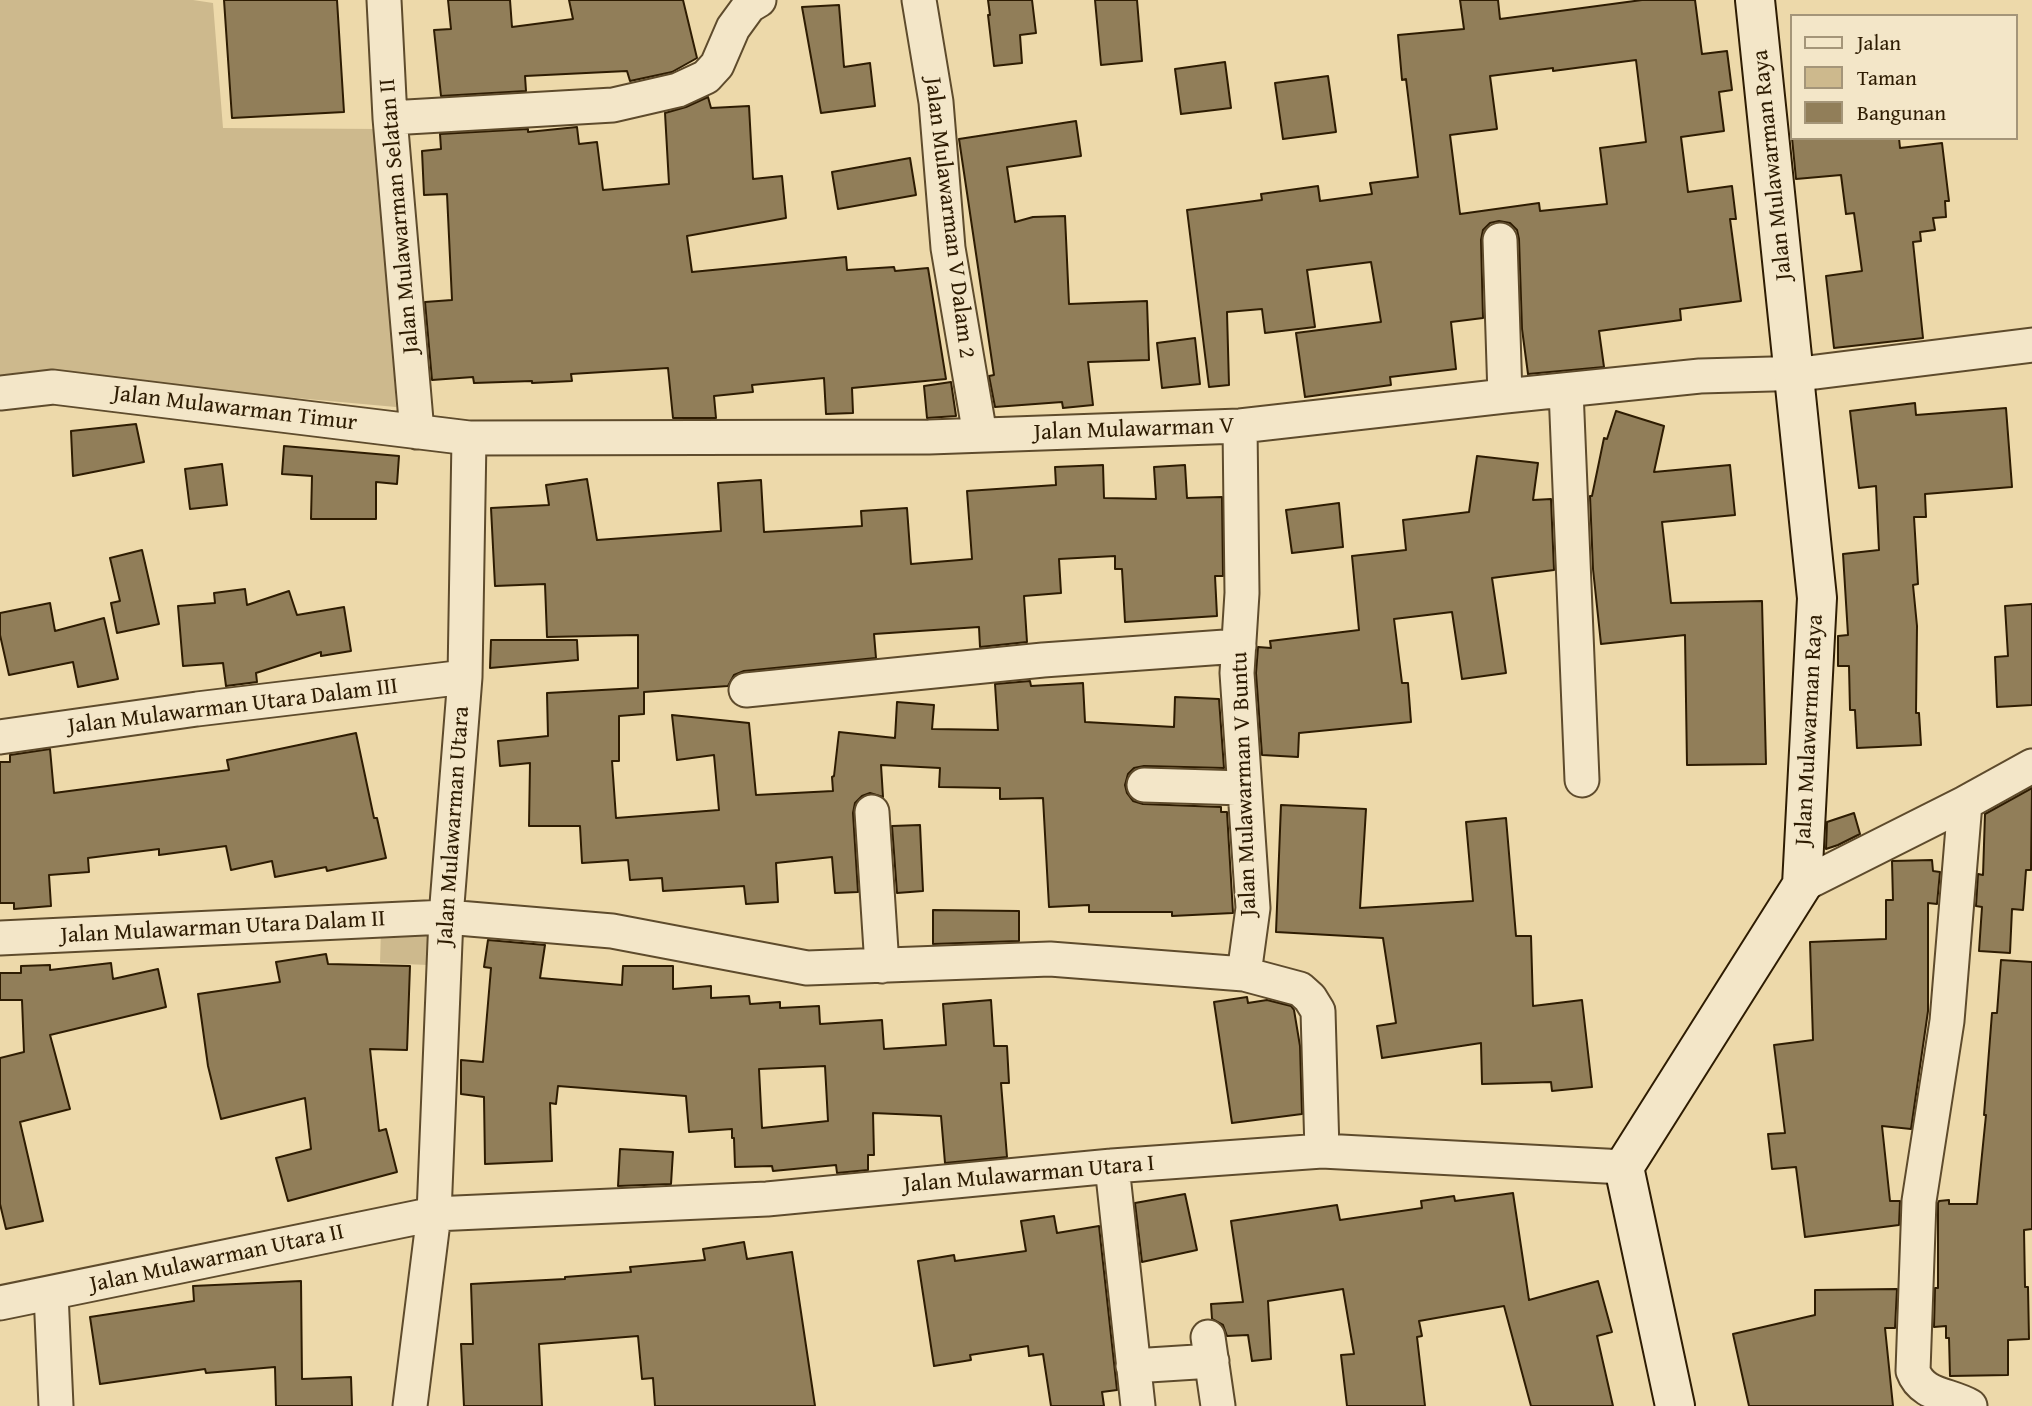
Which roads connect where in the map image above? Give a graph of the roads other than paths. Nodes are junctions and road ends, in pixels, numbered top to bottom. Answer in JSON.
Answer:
{"nodes":[{"id":1,"x":384,"y":0,"type":"edge"},
{"id":2,"x":759,"y":0,"type":"edge"},
{"id":3,"x":919,"y":0,"type":"edge"},
{"id":4,"x":1755,"y":0,"type":"edge"},
{"id":5,"x":390,"y":118,"type":"junction"},
{"id":6,"x":1500,"y":240,"type":"dead end"},
{"id":7,"x":2032,"y":345,"type":"edge"},
{"id":8,"x":1795,"y":374,"type":"junction"},
{"id":9,"x":1566,"y":390,"type":"junction"},
{"id":10,"x":0,"y":393,"type":"edge"},
{"id":11,"x":1504,"y":396,"type":"junction"},
{"id":12,"x":1240,"y":426,"type":"junction"},
{"id":13,"x":417,"y":432,"type":"junction"},
{"id":14,"x":980,"y":435,"type":"junction"},
{"id":15,"x":470,"y":438,"type":"junction"},
{"id":16,"x":1239,"y":646,"type":"junction"},
{"id":17,"x":466,"y":677,"type":"junction"},
{"id":18,"x":746,"y":690,"type":"dead end"},
{"id":19,"x":0,"y":737,"type":"edge"},
{"id":20,"x":2032,"y":766,"type":"edge"},
{"id":21,"x":1581,"y":780,"type":"dead end"},
{"id":22,"x":1144,"y":785,"type":"dead end"},
{"id":23,"x":1244,"y":788,"type":"junction"},
{"id":24,"x":1965,"y":803,"type":"junction"},
{"id":25,"x":872,"y":811,"type":"dead end"},
{"id":26,"x":1801,"y":885,"type":"junction"},
{"id":27,"x":446,"y":917,"type":"junction"},
{"id":28,"x":0,"y":939,"type":"edge"},
{"id":29,"x":882,"y":966,"type":"junction"},
{"id":30,"x":1244,"y":974,"type":"junction"},
{"id":31,"x":1322,"y":1151,"type":"junction"},
{"id":32,"x":1112,"y":1166,"type":"junction"},
{"id":33,"x":1624,"y":1167,"type":"junction"},
{"id":34,"x":434,"y":1214,"type":"junction"},
{"id":35,"x":51,"y":1293,"type":"junction"},
{"id":36,"x":0,"y":1303,"type":"edge"},
{"id":37,"x":1133,"y":1366,"type":"junction"},
{"id":38,"x":57,"y":1406,"type":"edge"},
{"id":39,"x":410,"y":1406,"type":"edge"},
{"id":40,"x":1138,"y":1406,"type":"edge"},
{"id":41,"x":1218,"y":1406,"type":"edge"},
{"id":42,"x":1675,"y":1406,"type":"edge"},
{"id":43,"x":1970,"y":1406,"type":"edge"}],
"edges":[{"from":1,"to":5,"type":"street","name":"Jalan Mulawarman Selatan II"},
{"from":2,"to":5,"type":"street"},
{"from":3,"to":14,"type":"street","name":"Jalan Mulawarman V Dalam 2"},
{"from":4,"to":8,"type":"main road","name":"Jalan Mulawarman Raya"},
{"from":5,"to":13,"type":"street","name":"Jalan Mulawarman Selatan II"},
{"from":6,"to":11,"type":"street"},
{"from":7,"to":8,"type":"street","name":"Jalan Mulawarman V"},
{"from":8,"to":9,"type":"street","name":"Jalan Mulawarman V"},
{"from":8,"to":26,"type":"main road","name":"Jalan Mulawarman Raya"},
{"from":9,"to":11,"type":"street","name":"Jalan Mulawarman V"},
{"from":9,"to":21,"type":"street"},
{"from":10,"to":13,"type":"street","name":"Jalan Mulawarman Timur"},
{"from":11,"to":12,"type":"street","name":"Jalan Mulawarman V"},
{"from":12,"to":14,"type":"street","name":"Jalan Mulawarman V"},
{"from":12,"to":16,"type":"street","name":"Jalan Mulawarman V Buntu"},
{"from":13,"to":15,"type":"street","name":"Jalan Mulawarman Timur"},
{"from":14,"to":15,"type":"street","name":"Jalan Mulawarman V"},
{"from":15,"to":17,"type":"street","name":"Jalan Mulawarman Utara"},
{"from":16,"to":18,"type":"street"},
{"from":16,"to":23,"type":"street","name":"Jalan Mulawarman V Buntu"},
{"from":17,"to":19,"type":"street","name":"Jalan Mulawarman Utara Dalam III"},
{"from":17,"to":27,"type":"street","name":"Jalan Mulawarman Utara"},
{"from":20,"to":24,"type":"street"},
{"from":22,"to":23,"type":"street"},
{"from":23,"to":30,"type":"street","name":"Jalan Mulawarman V Buntu"},
{"from":24,"to":26,"type":"street"},
{"from":24,"to":43,"type":"street"},
{"from":25,"to":29,"type":"street"},
{"from":26,"to":33,"type":"main road","name":"Jalan Mulawarman Raya"},
{"from":27,"to":28,"type":"street","name":"Jalan Mulawarman Utara Dalam II"},
{"from":27,"to":29,"type":"street","name":"Jalan Mulawarman Utara Dalam II"},
{"from":27,"to":34,"type":"street","name":"Jalan Mulawarman Utara"},
{"from":29,"to":30,"type":"street","name":"Jalan Mulawarman Utara Dalam II"},
{"from":30,"to":31,"type":"street","name":"Jalan Mulawarman Utara Dalam II"},
{"from":31,"to":32,"type":"street","name":"Jalan Mulawarman Utara I"},
{"from":31,"to":33,"type":"street","name":"Jalan Mulawarman Utara I"},
{"from":32,"to":34,"type":"street","name":"Jalan Mulawarman Utara I"},
{"from":32,"to":37,"type":"street"},
{"from":33,"to":42,"type":"main road"},
{"from":34,"to":35,"type":"street","name":"Jalan Mulawarman Utara II"},
{"from":34,"to":39,"type":"street","name":"Jalan Mulawarman Utara"},
{"from":35,"to":36,"type":"street","name":"Jalan Mulawarman Utara II"},
{"from":35,"to":38,"type":"street"},
{"from":37,"to":40,"type":"street"},
{"from":37,"to":41,"type":"street"}]}
